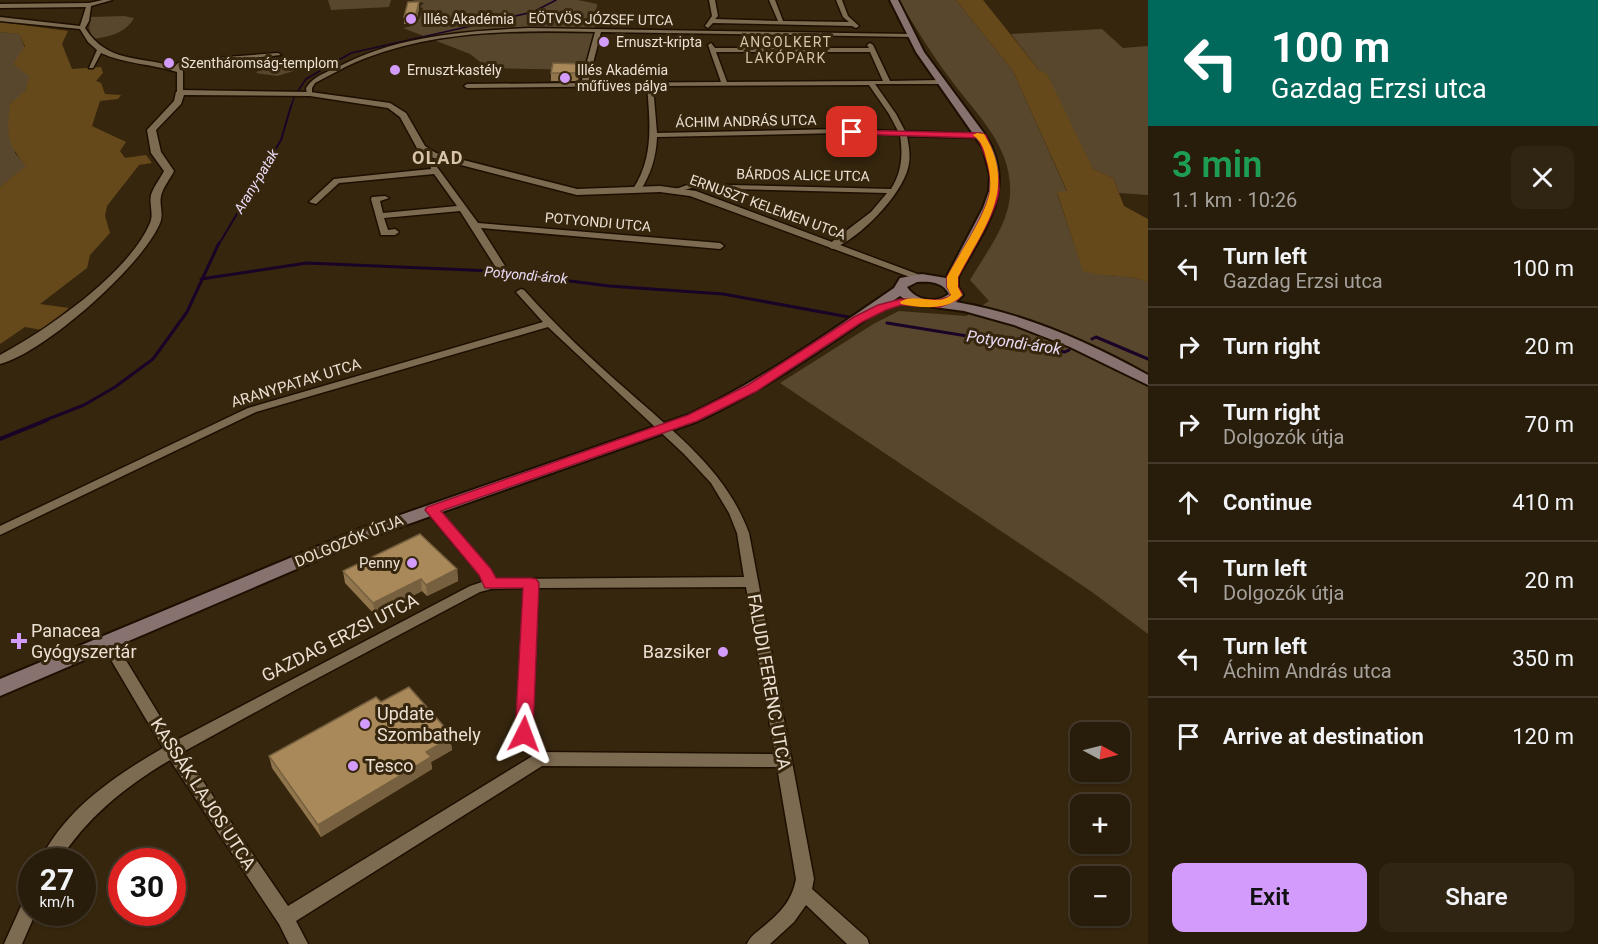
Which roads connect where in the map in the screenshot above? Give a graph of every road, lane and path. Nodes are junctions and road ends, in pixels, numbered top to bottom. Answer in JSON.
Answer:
{"nodes":[{"id":1,"x":109,"y":0,"type":"edge"},
{"id":2,"x":712,"y":0,"type":"edge"},
{"id":3,"x":772,"y":0,"type":"edge"},
{"id":4,"x":839,"y":0,"type":"edge"},
{"id":5,"x":894,"y":0,"type":"edge"},
{"id":6,"x":0,"y":3,"type":"edge"},
{"id":7,"x":89,"y":5,"type":"junction"},
{"id":8,"x":0,"y":19,"type":"edge"},
{"id":9,"x":713,"y":21,"type":"junction"},
{"id":10,"x":781,"y":22,"type":"junction"},
{"id":11,"x":853,"y":24,"type":"junction"},
{"id":12,"x":82,"y":28,"type":"junction"},
{"id":13,"x":598,"y":31,"type":"junction"},
{"id":14,"x":706,"y":33,"type":"junction"},
{"id":15,"x":864,"y":35,"type":"junction"},
{"id":16,"x":910,"y":36,"type":"junction"},
{"id":17,"x":100,"y":49,"type":"junction"},
{"id":18,"x":713,"y":50,"type":"junction"},
{"id":19,"x":872,"y":50,"type":"junction"},
{"id":20,"x":278,"y":55,"type":"dead end"},
{"id":21,"x":91,"y":67,"type":"dead end"},
{"id":22,"x":176,"y":69,"type":"junction"},
{"id":23,"x":887,"y":82,"type":"junction"},
{"id":24,"x":940,"y":82,"type":"junction"},
{"id":25,"x":871,"y":83,"type":"junction"},
{"id":26,"x":725,"y":84,"type":"junction"},
{"id":27,"x":584,"y":85,"type":"junction"},
{"id":28,"x":650,"y":85,"type":"junction"},
{"id":29,"x":467,"y":86,"type":"dead end"},
{"id":30,"x":307,"y":94,"type":"junction"},
{"id":31,"x":179,"y":95,"type":"junction"},
{"id":32,"x":903,"y":133,"type":"junction"},
{"id":33,"x":654,"y":135,"type":"junction"},
{"id":34,"x":981,"y":135,"type":"junction"},
{"id":35,"x":444,"y":159,"type":"junction"},
{"id":36,"x":350,"y":169,"type":"dead end"},
{"id":37,"x":436,"y":171,"type":"junction"},
{"id":38,"x":337,"y":181,"type":"junction"},
{"id":39,"x":637,"y":189,"type":"junction"},
{"id":40,"x":677,"y":190,"type":"junction"},
{"id":41,"x":894,"y":191,"type":"junction"},
{"id":42,"x":385,"y":198,"type":"dead end"},
{"id":43,"x":313,"y":202,"type":"dead end"},
{"id":44,"x":463,"y":208,"type":"junction"},
{"id":45,"x":380,"y":216,"type":"junction"},
{"id":46,"x":475,"y":225,"type":"junction"},
{"id":47,"x":395,"y":232,"type":"dead end"},
{"id":48,"x":969,"y":243,"type":"junction"},
{"id":49,"x":720,"y":246,"type":"dead end"},
{"id":50,"x":832,"y":246,"type":"junction"},
{"id":51,"x":855,"y":255,"type":"junction"},
{"id":52,"x":500,"y":266,"type":"dead end"},
{"id":53,"x":924,"y":278,"type":"junction"},
{"id":54,"x":902,"y":286,"type":"junction"},
{"id":55,"x":954,"y":289,"type":"junction"},
{"id":56,"x":521,"y":292,"type":"dead end"},
{"id":57,"x":924,"y":302,"type":"junction"},
{"id":58,"x":940,"y":303,"type":"junction"},
{"id":59,"x":858,"y":319,"type":"junction"},
{"id":60,"x":1011,"y":321,"type":"junction"},
{"id":61,"x":548,"y":324,"type":"junction"},
{"id":62,"x":0,"y":360,"type":"edge"},
{"id":63,"x":1148,"y":381,"type":"edge"},
{"id":64,"x":663,"y":429,"type":"junction"},
{"id":65,"x":432,"y":510,"type":"junction"},
{"id":66,"x":0,"y":531,"type":"edge"},
{"id":67,"x":751,"y":582,"type":"junction"},
{"id":68,"x":531,"y":583,"type":"junction"},
{"id":69,"x":490,"y":584,"type":"junction"},
{"id":70,"x":108,"y":643,"type":"junction"},
{"id":71,"x":0,"y":688,"type":"edge"},
{"id":72,"x":524,"y":734,"type":"dead end"},
{"id":73,"x":172,"y":748,"type":"junction"},
{"id":74,"x":783,"y":761,"type":"junction"},
{"id":75,"x":58,"y":848,"type":"edge"},
{"id":76,"x":804,"y":894,"type":"junction"},
{"id":77,"x":285,"y":918,"type":"junction"},
{"id":78,"x":21,"y":926,"type":"edge"},
{"id":79,"x":13,"y":944,"type":"edge"},
{"id":80,"x":300,"y":944,"type":"edge"},
{"id":81,"x":756,"y":944,"type":"edge"},
{"id":82,"x":860,"y":944,"type":"edge"}],
"edges":[{"from":1,"to":7,"type":"street"},
{"from":2,"to":9,"type":"street"},
{"from":3,"to":10,"type":"street"},
{"from":4,"to":11,"type":"street"},
{"from":5,"to":16,"type":"main road"},
{"from":6,"to":7,"type":"street"},
{"from":7,"to":12,"type":"street"},
{"from":8,"to":12,"type":"street"},
{"from":9,"to":10,"type":"street"},
{"from":9,"to":14,"type":"street"},
{"from":10,"to":11,"type":"street"},
{"from":11,"to":15,"type":"street"},
{"from":12,"to":17,"type":"street"},
{"from":13,"to":14,"type":"street","name":"EÖTVÖS JÓZSEF UTCA"},
{"from":13,"to":27,"type":"street"},
{"from":13,"to":30,"type":"street","name":"EÖTVÖS JÓZSEF UTCA"},
{"from":14,"to":15,"type":"street","name":"EÖTVÖS JÓZSEF UTCA"},
{"from":14,"to":18,"type":"street"},
{"from":15,"to":16,"type":"street","name":"EÖTVÖS JÓZSEF UTCA"},
{"from":15,"to":19,"type":"street"},
{"from":16,"to":24,"type":"main road"},
{"from":17,"to":21,"type":"street"},
{"from":17,"to":22,"type":"street"},
{"from":18,"to":19,"type":"street"},
{"from":18,"to":26,"type":"street"},
{"from":19,"to":23,"type":"street"},
{"from":20,"to":22,"type":"street"},
{"from":22,"to":31,"type":"street"},
{"from":23,"to":24,"type":"street"},
{"from":23,"to":25,"type":"street"},
{"from":24,"to":34,"type":"main road"},
{"from":25,"to":26,"type":"street"},
{"from":25,"to":32,"type":"street"},
{"from":26,"to":28,"type":"street"},
{"from":27,"to":28,"type":"street"},
{"from":27,"to":29,"type":"street"},
{"from":28,"to":33,"type":"street"},
{"from":30,"to":31,"type":"street","name":"ERNUSZT KELEMEN UTCA"},
{"from":30,"to":35,"type":"street","name":"ERNUSZT KELEMEN UTCA"},
{"from":31,"to":62,"type":"street"},
{"from":32,"to":33,"type":"street","name":"ÁCHIM ANDRÁS UTCA"},
{"from":32,"to":34,"type":"street","name":"ÁCHIM ANDRÁS UTCA"},
{"from":32,"to":41,"type":"street"},
{"from":33,"to":39,"type":"street"},
{"from":34,"to":48,"type":"main road"},
{"from":35,"to":37,"type":"street"},
{"from":35,"to":39,"type":"street","name":"ERNUSZT KELEMEN UTCA"},
{"from":36,"to":38,"type":"street"},
{"from":37,"to":38,"type":"street"},
{"from":37,"to":44,"type":"street"},
{"from":38,"to":43,"type":"street"},
{"from":39,"to":40,"type":"street","name":"ERNUSZT KELEMEN UTCA"},
{"from":40,"to":41,"type":"street","name":"BÁRDOS ALICE UTCA"},
{"from":40,"to":50,"type":"street","name":"ERNUSZT KELEMEN UTCA"},
{"from":41,"to":50,"type":"street"},
{"from":42,"to":45,"type":"street"},
{"from":44,"to":45,"type":"street"},
{"from":44,"to":46,"type":"street"},
{"from":45,"to":47,"type":"street"},
{"from":46,"to":49,"type":"street","name":"POTYONDI UTCA"},
{"from":46,"to":52,"type":"street"},
{"from":48,"to":53,"type":"main road"},
{"from":48,"to":55,"type":"main road"},
{"from":50,"to":51,"type":"street","name":"ERNUSZT KELEMEN UTCA"},
{"from":51,"to":53,"type":"street","name":"ERNUSZT KELEMEN UTCA"},
{"from":51,"to":54,"type":"street","name":"ERNUSZT KELEMEN UTCA"},
{"from":53,"to":54,"type":"main road","name":"DOLGOZÓK ÚTJA"},
{"from":53,"to":55,"type":"main road"},
{"from":54,"to":57,"type":"main road"},
{"from":54,"to":59,"type":"main road","name":"DOLGOZÓK ÚTJA"},
{"from":55,"to":58,"type":"main road"},
{"from":55,"to":60,"type":"main road"},
{"from":56,"to":61,"type":"street","name":"FALUDI FERENC UTCA"},
{"from":57,"to":58,"type":"main road","name":"DOLGOZÓK ÚTJA"},
{"from":57,"to":59,"type":"main road","name":"DOLGOZÓK ÚTJA"},
{"from":58,"to":60,"type":"main road","name":"DOLGOZÓK ÚTJA"},
{"from":59,"to":64,"type":"main road","name":"DOLGOZÓK ÚTJA"},
{"from":60,"to":63,"type":"main road"},
{"from":61,"to":64,"type":"street","name":"FALUDI FERENC UTCA"},
{"from":61,"to":66,"type":"street","name":"ARANYPATAK UTCA"},
{"from":64,"to":65,"type":"main road","name":"DOLGOZÓK ÚTJA"},
{"from":64,"to":67,"type":"street","name":"FALUDI FERENC UTCA"},
{"from":65,"to":69,"type":"street"},
{"from":65,"to":70,"type":"main road","name":"DOLGOZÓK ÚTJA"},
{"from":67,"to":68,"type":"street","name":"GAZDAG ERZSI UTCA"},
{"from":67,"to":74,"type":"street","name":"FALUDI FERENC UTCA"},
{"from":68,"to":69,"type":"street","name":"GAZDAG ERZSI UTCA"},
{"from":68,"to":72,"type":"street"},
{"from":69,"to":73,"type":"street","name":"GAZDAG ERZSI UTCA"},
{"from":70,"to":71,"type":"main road","name":"DOLGOZÓK ÚTJA"},
{"from":70,"to":73,"type":"street","name":"KASSÁK LAJOS UTCA"},
{"from":73,"to":75,"type":"street","name":"GAZDAG ERZSI UTCA"},
{"from":73,"to":77,"type":"street","name":"KASSÁK LAJOS UTCA"},
{"from":74,"to":76,"type":"street","name":"FALUDI FERENC UTCA"},
{"from":74,"to":77,"type":"street"},
{"from":76,"to":81,"type":"street"},
{"from":76,"to":82,"type":"street"},
{"from":77,"to":80,"type":"street","name":"KASSÁK LAJOS UTCA"},
{"from":78,"to":79,"type":"street"}]}
